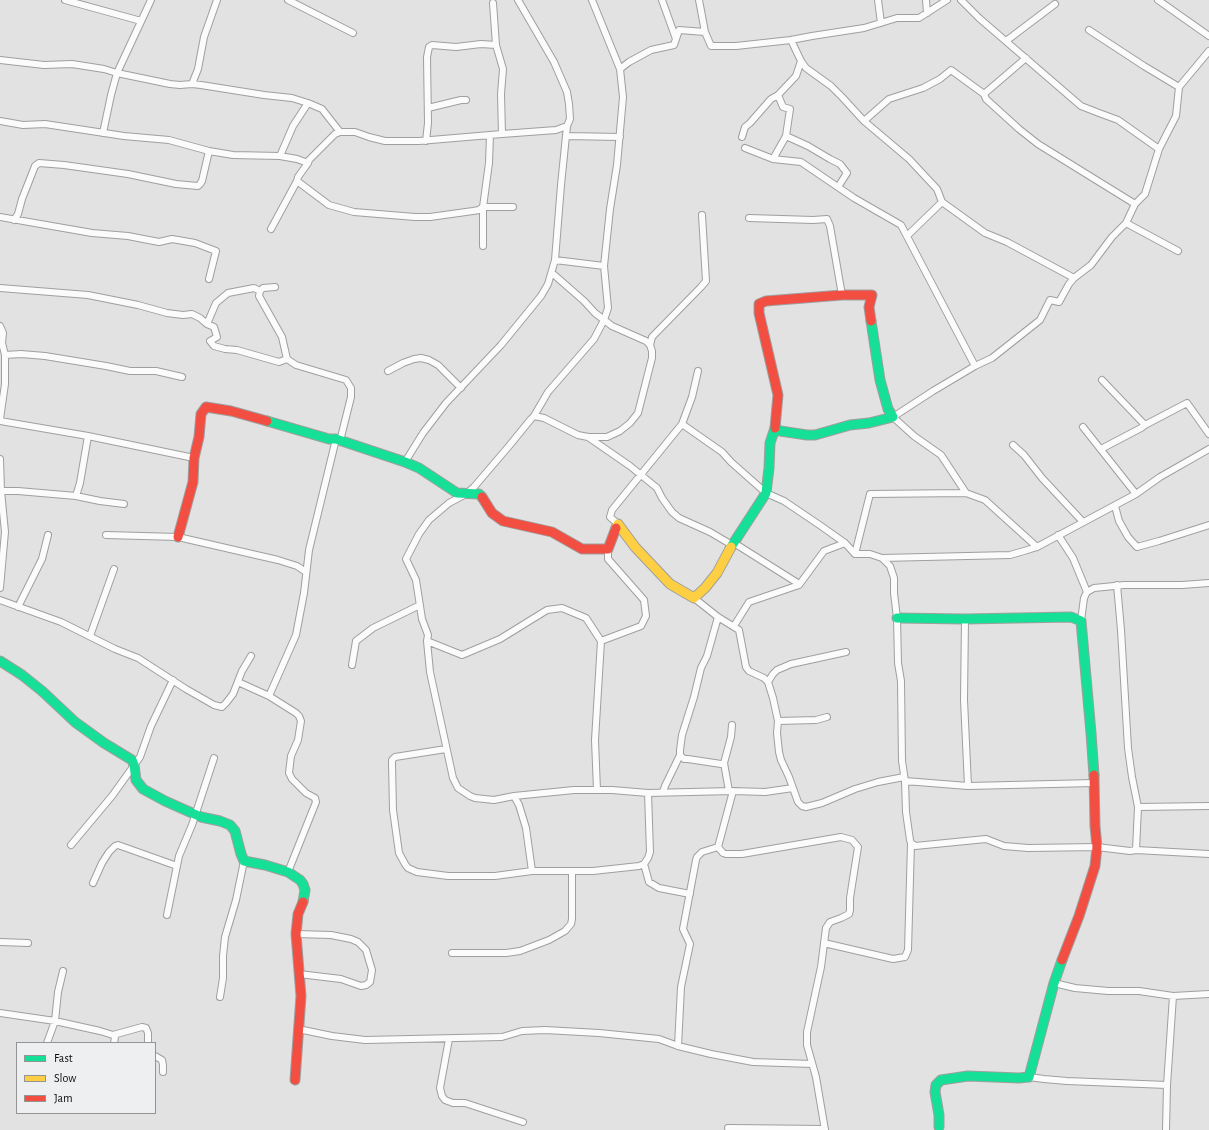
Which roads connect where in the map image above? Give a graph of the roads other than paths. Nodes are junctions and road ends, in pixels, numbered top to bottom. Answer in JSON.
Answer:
{"nodes":[{"id":1,"x":65,"y":0,"type":"edge"},
{"id":2,"x":152,"y":0,"type":"edge"},
{"id":3,"x":217,"y":0,"type":"edge"},
{"id":4,"x":288,"y":0,"type":"edge"},
{"id":5,"x":518,"y":0,"type":"edge"},
{"id":6,"x":592,"y":0,"type":"edge"},
{"id":7,"x":662,"y":0,"type":"edge"},
{"id":8,"x":699,"y":0,"type":"edge"},
{"id":9,"x":878,"y":0,"type":"edge"},
{"id":10,"x":926,"y":0,"type":"edge"},
{"id":11,"x":947,"y":0,"type":"edge"},
{"id":12,"x":961,"y":0,"type":"edge"},
{"id":13,"x":1158,"y":0,"type":"edge"},
{"id":14,"x":493,"y":3,"type":"dead end"},
{"id":15,"x":1055,"y":4,"type":"dead end"},
{"id":16,"x":927,"y":13,"type":"junction"},
{"id":17,"x":141,"y":22,"type":"junction"},
{"id":18,"x":881,"y":23,"type":"junction"},
{"id":19,"x":1089,"y":30,"type":"dead end"},
{"id":20,"x":705,"y":32,"type":"junction"},
{"id":21,"x":353,"y":33,"type":"dead end"},
{"id":22,"x":1209,"y":36,"type":"edge"},
{"id":23,"x":676,"y":40,"type":"junction"},
{"id":24,"x":791,"y":40,"type":"junction"},
{"id":25,"x":1006,"y":41,"type":"junction"},
{"id":26,"x":496,"y":45,"type":"junction"},
{"id":27,"x":1209,"y":51,"type":"edge"},
{"id":28,"x":1026,"y":58,"type":"junction"},
{"id":29,"x":0,"y":60,"type":"edge"},
{"id":30,"x":801,"y":61,"type":"junction"},
{"id":31,"x":620,"y":68,"type":"junction"},
{"id":32,"x":117,"y":73,"type":"junction"},
{"id":33,"x":192,"y":84,"type":"junction"},
{"id":34,"x":1179,"y":87,"type":"junction"},
{"id":35,"x":984,"y":94,"type":"junction"},
{"id":36,"x":778,"y":95,"type":"junction"},
{"id":37,"x":466,"y":100,"type":"dead end"},
{"id":38,"x":308,"y":103,"type":"junction"},
{"id":39,"x":428,"y":108,"type":"junction"},
{"id":40,"x":0,"y":121,"type":"edge"},
{"id":41,"x":864,"y":121,"type":"junction"},
{"id":42,"x":568,"y":126,"type":"junction"},
{"id":43,"x":340,"y":132,"type":"junction"},
{"id":44,"x":103,"y":133,"type":"junction"},
{"id":45,"x":502,"y":134,"type":"junction"},
{"id":46,"x":490,"y":135,"type":"junction"},
{"id":47,"x":566,"y":136,"type":"junction"},
{"id":48,"x":786,"y":136,"type":"junction"},
{"id":49,"x":620,"y":137,"type":"junction"},
{"id":50,"x":742,"y":138,"type":"dead end"},
{"id":51,"x":426,"y":141,"type":"junction"},
{"id":52,"x":745,"y":148,"type":"dead end"},
{"id":53,"x":1159,"y":150,"type":"junction"},
{"id":54,"x":209,"y":151,"type":"junction"},
{"id":55,"x":280,"y":156,"type":"junction"},
{"id":56,"x":773,"y":159,"type":"junction"},
{"id":57,"x":308,"y":163,"type":"junction"},
{"id":58,"x":298,"y":181,"type":"junction"},
{"id":59,"x":838,"y":187,"type":"junction"},
{"id":60,"x":942,"y":202,"type":"junction"},
{"id":61,"x":1134,"y":204,"type":"junction"},
{"id":62,"x":484,"y":207,"type":"junction"},
{"id":63,"x":513,"y":207,"type":"dead end"},
{"id":64,"x":702,"y":215,"type":"dead end"},
{"id":65,"x":0,"y":217,"type":"edge"},
{"id":66,"x":749,"y":218,"type":"dead end"},
{"id":67,"x":14,"y":220,"type":"junction"},
{"id":68,"x":1126,"y":223,"type":"junction"},
{"id":69,"x":271,"y":229,"type":"dead end"},
{"id":70,"x":907,"y":236,"type":"junction"},
{"id":71,"x":483,"y":246,"type":"dead end"},
{"id":72,"x":1178,"y":251,"type":"dead end"},
{"id":73,"x":555,"y":260,"type":"junction"},
{"id":74,"x":604,"y":266,"type":"junction"},
{"id":75,"x":552,"y":273,"type":"junction"},
{"id":76,"x":1074,"y":278,"type":"junction"},
{"id":77,"x":209,"y":279,"type":"dead end"},
{"id":78,"x":275,"y":287,"type":"dead end"},
{"id":79,"x":0,"y":288,"type":"edge"},
{"id":80,"x":260,"y":291,"type":"junction"},
{"id":81,"x":842,"y":295,"type":"junction"},
{"id":82,"x":604,"y":320,"type":"junction"},
{"id":83,"x":207,"y":324,"type":"junction"},
{"id":84,"x":0,"y":326,"type":"edge"},
{"id":85,"x":650,"y":345,"type":"junction"},
{"id":86,"x":5,"y":355,"type":"junction"},
{"id":87,"x":287,"y":359,"type":"junction"},
{"id":88,"x":975,"y":366,"type":"junction"},
{"id":89,"x":388,"y":371,"type":"dead end"},
{"id":90,"x":698,"y":371,"type":"dead end"},
{"id":91,"x":182,"y":377,"type":"dead end"},
{"id":92,"x":1102,"y":380,"type":"dead end"},
{"id":93,"x":461,"y":388,"type":"junction"},
{"id":94,"x":534,"y":416,"type":"junction"},
{"id":95,"x":893,"y":417,"type":"junction"},
{"id":96,"x":0,"y":420,"type":"edge"},
{"id":97,"x":682,"y":424,"type":"junction"},
{"id":98,"x":1144,"y":425,"type":"junction"},
{"id":99,"x":1083,"y":427,"type":"dead end"},
{"id":100,"x":775,"y":428,"type":"junction"},
{"id":101,"x":1209,"y":434,"type":"edge"},
{"id":102,"x":88,"y":436,"type":"junction"},
{"id":103,"x":588,"y":437,"type":"junction"},
{"id":104,"x":338,"y":440,"type":"junction"},
{"id":105,"x":1014,"y":445,"type":"dead end"},
{"id":106,"x":1101,"y":449,"type":"junction"},
{"id":107,"x":1209,"y":449,"type":"edge"},
{"id":108,"x":0,"y":458,"type":"edge"},
{"id":109,"x":194,"y":458,"type":"junction"},
{"id":110,"x":405,"y":462,"type":"junction"},
{"id":111,"x":641,"y":474,"type":"junction"},
{"id":112,"x":1,"y":491,"type":"junction"},
{"id":113,"x":766,"y":493,"type":"junction"},
{"id":114,"x":966,"y":493,"type":"junction"},
{"id":115,"x":466,"y":494,"type":"junction"},
{"id":116,"x":1136,"y":494,"type":"junction"},
{"id":117,"x":76,"y":496,"type":"junction"},
{"id":118,"x":124,"y":504,"type":"dead end"},
{"id":119,"x":1115,"y":506,"type":"junction"},
{"id":120,"x":1083,"y":522,"type":"junction"},
{"id":121,"x":618,"y":524,"type":"junction"},
{"id":122,"x":1209,"y":525,"type":"edge"},
{"id":123,"x":48,"y":535,"type":"dead end"},
{"id":124,"x":106,"y":535,"type":"dead end"},
{"id":125,"x":1058,"y":535,"type":"junction"},
{"id":126,"x":178,"y":537,"type":"junction"},
{"id":127,"x":845,"y":543,"type":"junction"},
{"id":128,"x":732,"y":545,"type":"junction"},
{"id":129,"x":1037,"y":546,"type":"junction"},
{"id":130,"x":608,"y":549,"type":"junction"},
{"id":131,"x":854,"y":554,"type":"junction"},
{"id":132,"x":882,"y":558,"type":"junction"},
{"id":133,"x":114,"y":569,"type":"dead end"},
{"id":134,"x":306,"y":572,"type":"junction"},
{"id":135,"x":1209,"y":583,"type":"edge"},
{"id":136,"x":799,"y":585,"type":"junction"},
{"id":137,"x":1117,"y":585,"type":"junction"},
{"id":138,"x":0,"y":588,"type":"edge"},
{"id":139,"x":1086,"y":592,"type":"junction"},
{"id":140,"x":694,"y":598,"type":"junction"},
{"id":141,"x":0,"y":600,"type":"edge"},
{"id":142,"x":420,"y":605,"type":"junction"},
{"id":143,"x":18,"y":607,"type":"junction"},
{"id":144,"x":718,"y":617,"type":"junction"},
{"id":145,"x":897,"y":618,"type":"junction"},
{"id":146,"x":965,"y":619,"type":"junction"},
{"id":147,"x":1081,"y":620,"type":"junction"},
{"id":148,"x":290,"y":625,"type":"dead end"},
{"id":149,"x":298,"y":626,"type":"junction"},
{"id":150,"x":734,"y":626,"type":"junction"},
{"id":151,"x":90,"y":636,"type":"junction"},
{"id":152,"x":427,"y":641,"type":"junction"},
{"id":153,"x":601,"y":641,"type":"junction"},
{"id":154,"x":846,"y":652,"type":"dead end"},
{"id":155,"x":251,"y":656,"type":"dead end"},
{"id":156,"x":0,"y":661,"type":"edge"},
{"id":157,"x":352,"y":665,"type":"dead end"},
{"id":158,"x":173,"y":680,"type":"junction"},
{"id":159,"x":238,"y":682,"type":"junction"},
{"id":160,"x":768,"y":682,"type":"junction"},
{"id":161,"x":269,"y":696,"type":"junction"},
{"id":162,"x":826,"y":717,"type":"dead end"},
{"id":163,"x":778,"y":721,"type":"junction"},
{"id":164,"x":732,"y":725,"type":"dead end"},
{"id":165,"x":446,"y":749,"type":"junction"},
{"id":166,"x":680,"y":756,"type":"junction"},
{"id":167,"x":214,"y":758,"type":"dead end"},
{"id":168,"x":724,"y":763,"type":"junction"},
{"id":169,"x":134,"y":765,"type":"junction"},
{"id":170,"x":905,"y":779,"type":"junction"},
{"id":171,"x":1094,"y":783,"type":"junction"},
{"id":172,"x":968,"y":786,"type":"junction"},
{"id":173,"x":793,"y":788,"type":"junction"},
{"id":174,"x":597,"y":790,"type":"junction"},
{"id":175,"x":731,"y":791,"type":"junction"},
{"id":176,"x":663,"y":792,"type":"junction"},
{"id":177,"x":648,"y":793,"type":"junction"},
{"id":178,"x":514,"y":796,"type":"junction"},
{"id":179,"x":1209,"y":806,"type":"edge"},
{"id":180,"x":1138,"y":807,"type":"junction"},
{"id":181,"x":196,"y":814,"type":"junction"},
{"id":182,"x":911,"y":843,"type":"junction"},
{"id":183,"x":70,"y":845,"type":"dead end"},
{"id":184,"x":718,"y":847,"type":"junction"},
{"id":185,"x":1097,"y":848,"type":"junction"},
{"id":186,"x":1136,"y":850,"type":"junction"},
{"id":187,"x":1209,"y":854,"type":"edge"},
{"id":188,"x":244,"y":861,"type":"junction"},
{"id":189,"x":644,"y":864,"type":"junction"},
{"id":190,"x":177,"y":866,"type":"junction"},
{"id":191,"x":532,"y":871,"type":"junction"},
{"id":192,"x":288,"y":872,"type":"junction"},
{"id":193,"x":572,"y":872,"type":"junction"},
{"id":194,"x":93,"y":883,"type":"dead end"},
{"id":195,"x":690,"y":894,"type":"junction"},
{"id":196,"x":167,"y":915,"type":"dead end"},
{"id":197,"x":296,"y":934,"type":"junction"},
{"id":198,"x":0,"y":942,"type":"edge"},
{"id":199,"x":28,"y":943,"type":"dead end"},
{"id":200,"x":824,"y":943,"type":"junction"},
{"id":201,"x":452,"y":953,"type":"dead end"},
{"id":202,"x":63,"y":971,"type":"dead end"},
{"id":203,"x":299,"y":974,"type":"junction"},
{"id":204,"x":1054,"y":983,"type":"junction"},
{"id":205,"x":1209,"y":994,"type":"edge"},
{"id":206,"x":1173,"y":996,"type":"junction"},
{"id":207,"x":220,"y":997,"type":"dead end"},
{"id":208,"x":0,"y":1013,"type":"edge"},
{"id":209,"x":55,"y":1021,"type":"junction"},
{"id":210,"x":298,"y":1029,"type":"junction"},
{"id":211,"x":113,"y":1035,"type":"junction"},
{"id":212,"x":450,"y":1039,"type":"junction"},
{"id":213,"x":47,"y":1042,"type":"edge"},
{"id":214,"x":114,"y":1042,"type":"edge"},
{"id":215,"x":148,"y":1042,"type":"edge"},
{"id":216,"x":678,"y":1046,"type":"junction"},
{"id":217,"x":156,"y":1057,"type":"edge"},
{"id":218,"x":812,"y":1064,"type":"junction"},
{"id":219,"x":163,"y":1072,"type":"dead end"},
{"id":220,"x":1029,"y":1076,"type":"junction"},
{"id":221,"x":295,"y":1080,"type":"dead end"},
{"id":222,"x":1167,"y":1085,"type":"junction"},
{"id":223,"x":523,"y":1122,"type":"dead end"},
{"id":224,"x":939,"y":1127,"type":"dead end"},
{"id":225,"x":728,"y":1128,"type":"dead end"},
{"id":226,"x":825,"y":1129,"type":"edge"},
{"id":227,"x":1166,"y":1130,"type":"edge"}],
"edges":[{"from":1,"to":17,"type":"street"},
{"from":2,"to":17,"type":"street"},
{"from":3,"to":33,"type":"street"},
{"from":4,"to":21,"type":"street"},
{"from":5,"to":42,"type":"street"},
{"from":6,"to":31,"type":"street"},
{"from":7,"to":23,"type":"street"},
{"from":8,"to":20,"type":"street"},
{"from":9,"to":18,"type":"street"},
{"from":10,"to":16,"type":"street"},
{"from":11,"to":16,"type":"street"},
{"from":12,"to":25,"type":"street"},
{"from":13,"to":22,"type":"street"},
{"from":14,"to":26,"type":"street"},
{"from":15,"to":25,"type":"street"},
{"from":16,"to":18,"type":"street"},
{"from":17,"to":32,"type":"street"},
{"from":18,"to":24,"type":"street"},
{"from":19,"to":34,"type":"street"},
{"from":20,"to":23,"type":"street"},
{"from":20,"to":24,"type":"street"},
{"from":23,"to":31,"type":"street"},
{"from":24,"to":30,"type":"street"},
{"from":25,"to":28,"type":"street"},
{"from":26,"to":39,"type":"street"},
{"from":26,"to":45,"type":"street"},
{"from":27,"to":34,"type":"street"},
{"from":28,"to":35,"type":"street"},
{"from":28,"to":53,"type":"street"},
{"from":29,"to":32,"type":"street"},
{"from":30,"to":36,"type":"street"},
{"from":30,"to":41,"type":"street"},
{"from":31,"to":49,"type":"street"},
{"from":32,"to":33,"type":"street"},
{"from":32,"to":44,"type":"street"},
{"from":33,"to":38,"type":"street"},
{"from":34,"to":53,"type":"street"},
{"from":35,"to":41,"type":"street"},
{"from":35,"to":61,"type":"street"},
{"from":36,"to":48,"type":"street"},
{"from":36,"to":50,"type":"street"},
{"from":37,"to":39,"type":"street"},
{"from":38,"to":43,"type":"street"},
{"from":38,"to":55,"type":"street"},
{"from":39,"to":51,"type":"street"},
{"from":40,"to":44,"type":"street"},
{"from":41,"to":60,"type":"street"},
{"from":42,"to":45,"type":"street"},
{"from":42,"to":47,"type":"street"},
{"from":43,"to":51,"type":"street"},
{"from":43,"to":57,"type":"street"},
{"from":44,"to":54,"type":"street"},
{"from":45,"to":46,"type":"street"},
{"from":46,"to":51,"type":"street"},
{"from":46,"to":62,"type":"street"},
{"from":47,"to":49,"type":"street"},
{"from":47,"to":73,"type":"street"},
{"from":48,"to":56,"type":"street"},
{"from":48,"to":59,"type":"street"},
{"from":49,"to":74,"type":"street"},
{"from":52,"to":56,"type":"street"},
{"from":53,"to":61,"type":"street"},
{"from":54,"to":55,"type":"street"},
{"from":54,"to":67,"type":"street"},
{"from":55,"to":57,"type":"street"},
{"from":56,"to":59,"type":"street"},
{"from":57,"to":58,"type":"street"},
{"from":58,"to":62,"type":"street"},
{"from":58,"to":69,"type":"street"},
{"from":59,"to":70,"type":"street"},
{"from":60,"to":70,"type":"street"},
{"from":60,"to":76,"type":"street"},
{"from":61,"to":68,"type":"street"},
{"from":62,"to":63,"type":"street"},
{"from":62,"to":71,"type":"street"},
{"from":64,"to":85,"type":"street"},
{"from":65,"to":67,"type":"street"},
{"from":66,"to":81,"type":"street"},
{"from":67,"to":77,"type":"street"},
{"from":68,"to":72,"type":"street"},
{"from":68,"to":76,"type":"street"},
{"from":70,"to":88,"type":"street"},
{"from":73,"to":74,"type":"street"},
{"from":73,"to":75,"type":"street"},
{"from":74,"to":82,"type":"street"},
{"from":75,"to":82,"type":"street"},
{"from":75,"to":93,"type":"street"},
{"from":76,"to":88,"type":"street"},
{"from":78,"to":80,"type":"street"},
{"from":79,"to":83,"type":"street"},
{"from":80,"to":83,"type":"street"},
{"from":80,"to":87,"type":"street"},
{"from":81,"to":95,"type":"street"},
{"from":81,"to":100,"type":"street"},
{"from":82,"to":85,"type":"street"},
{"from":82,"to":94,"type":"street"},
{"from":83,"to":87,"type":"street"},
{"from":84,"to":86,"type":"street"},
{"from":85,"to":103,"type":"street"},
{"from":86,"to":91,"type":"street"},
{"from":86,"to":96,"type":"street"},
{"from":87,"to":104,"type":"street"},
{"from":88,"to":95,"type":"street"},
{"from":89,"to":93,"type":"street"},
{"from":90,"to":97,"type":"street"},
{"from":92,"to":98,"type":"street"},
{"from":93,"to":110,"type":"street"},
{"from":94,"to":103,"type":"street"},
{"from":94,"to":115,"type":"street"},
{"from":95,"to":100,"type":"street"},
{"from":95,"to":114,"type":"street"},
{"from":96,"to":102,"type":"street"},
{"from":97,"to":111,"type":"street"},
{"from":97,"to":113,"type":"street"},
{"from":98,"to":101,"type":"street"},
{"from":98,"to":106,"type":"street"},
{"from":99,"to":106,"type":"street"},
{"from":100,"to":113,"type":"street"},
{"from":102,"to":109,"type":"street"},
{"from":102,"to":117,"type":"street"},
{"from":103,"to":111,"type":"street"},
{"from":104,"to":109,"type":"street"},
{"from":104,"to":110,"type":"street"},
{"from":104,"to":134,"type":"street"},
{"from":105,"to":120,"type":"street"},
{"from":106,"to":116,"type":"street"},
{"from":107,"to":116,"type":"street"},
{"from":108,"to":112,"type":"street"},
{"from":109,"to":126,"type":"street"},
{"from":110,"to":115,"type":"street"},
{"from":111,"to":121,"type":"street"},
{"from":111,"to":128,"type":"street"},
{"from":112,"to":117,"type":"street"},
{"from":112,"to":138,"type":"street"},
{"from":113,"to":127,"type":"street"},
{"from":113,"to":128,"type":"street"},
{"from":114,"to":129,"type":"street"},
{"from":114,"to":131,"type":"street"},
{"from":115,"to":130,"type":"street"},
{"from":115,"to":142,"type":"street"},
{"from":116,"to":119,"type":"street"},
{"from":117,"to":118,"type":"street"},
{"from":119,"to":120,"type":"street"},
{"from":119,"to":122,"type":"street"},
{"from":120,"to":125,"type":"street"},
{"from":121,"to":130,"type":"street"},
{"from":121,"to":140,"type":"street"},
{"from":123,"to":143,"type":"street"},
{"from":124,"to":126,"type":"street"},
{"from":125,"to":129,"type":"street"},
{"from":125,"to":139,"type":"street"},
{"from":126,"to":134,"type":"street"},
{"from":127,"to":131,"type":"street"},
{"from":127,"to":136,"type":"street"},
{"from":128,"to":136,"type":"street"},
{"from":128,"to":140,"type":"street"},
{"from":129,"to":132,"type":"street"},
{"from":130,"to":153,"type":"street"},
{"from":131,"to":132,"type":"street"},
{"from":132,"to":145,"type":"street"},
{"from":133,"to":151,"type":"street"},
{"from":134,"to":149,"type":"street"},
{"from":135,"to":137,"type":"street"},
{"from":136,"to":150,"type":"street"},
{"from":137,"to":139,"type":"street"},
{"from":137,"to":180,"type":"street"},
{"from":139,"to":147,"type":"street"},
{"from":140,"to":144,"type":"street"},
{"from":141,"to":143,"type":"street"},
{"from":142,"to":152,"type":"street"},
{"from":142,"to":157,"type":"street"},
{"from":143,"to":151,"type":"street"},
{"from":144,"to":150,"type":"street"},
{"from":144,"to":166,"type":"street"},
{"from":145,"to":146,"type":"street"},
{"from":145,"to":170,"type":"street"},
{"from":146,"to":147,"type":"street"},
{"from":146,"to":172,"type":"street"},
{"from":147,"to":171,"type":"street"},
{"from":148,"to":149,"type":"street"},
{"from":149,"to":161,"type":"street"},
{"from":150,"to":160,"type":"street"},
{"from":151,"to":158,"type":"street"},
{"from":152,"to":153,"type":"street"},
{"from":152,"to":165,"type":"street"},
{"from":153,"to":174,"type":"street"},
{"from":154,"to":160,"type":"street"},
{"from":155,"to":159,"type":"street"},
{"from":156,"to":169,"type":"street"},
{"from":158,"to":159,"type":"street"},
{"from":158,"to":169,"type":"street"},
{"from":159,"to":161,"type":"street"},
{"from":160,"to":163,"type":"street"},
{"from":161,"to":192,"type":"street"},
{"from":162,"to":163,"type":"street"},
{"from":163,"to":173,"type":"street"},
{"from":164,"to":168,"type":"street"},
{"from":165,"to":178,"type":"street"},
{"from":165,"to":191,"type":"street"},
{"from":166,"to":168,"type":"street"},
{"from":166,"to":176,"type":"street"},
{"from":167,"to":181,"type":"street"},
{"from":168,"to":175,"type":"street"},
{"from":169,"to":181,"type":"street"},
{"from":169,"to":183,"type":"street"},
{"from":170,"to":172,"type":"street"},
{"from":170,"to":173,"type":"street"},
{"from":170,"to":182,"type":"street"},
{"from":171,"to":172,"type":"street"},
{"from":171,"to":185,"type":"street"},
{"from":173,"to":175,"type":"street"},
{"from":174,"to":177,"type":"street"},
{"from":174,"to":178,"type":"street"},
{"from":175,"to":176,"type":"street"},
{"from":175,"to":184,"type":"street"},
{"from":176,"to":177,"type":"street"},
{"from":177,"to":189,"type":"street"},
{"from":178,"to":191,"type":"street"},
{"from":179,"to":180,"type":"street"},
{"from":180,"to":186,"type":"street"},
{"from":181,"to":188,"type":"street"},
{"from":181,"to":190,"type":"street"},
{"from":182,"to":185,"type":"street"},
{"from":182,"to":200,"type":"street"},
{"from":184,"to":195,"type":"street"},
{"from":184,"to":200,"type":"street"},
{"from":185,"to":186,"type":"street"},
{"from":185,"to":204,"type":"street"},
{"from":186,"to":187,"type":"street"},
{"from":188,"to":192,"type":"street"},
{"from":188,"to":207,"type":"street"},
{"from":189,"to":193,"type":"street"},
{"from":189,"to":195,"type":"street"},
{"from":190,"to":194,"type":"street"},
{"from":190,"to":196,"type":"street"},
{"from":191,"to":193,"type":"street"},
{"from":192,"to":197,"type":"street"},
{"from":193,"to":201,"type":"street"},
{"from":195,"to":216,"type":"street"},
{"from":197,"to":203,"type":"street"},
{"from":197,"to":203,"type":"street"},
{"from":198,"to":199,"type":"street"},
{"from":200,"to":218,"type":"street"},
{"from":202,"to":209,"type":"street"},
{"from":203,"to":210,"type":"street"},
{"from":204,"to":206,"type":"street"},
{"from":204,"to":220,"type":"street"},
{"from":205,"to":206,"type":"street"},
{"from":206,"to":222,"type":"street"},
{"from":208,"to":209,"type":"street"},
{"from":209,"to":211,"type":"street"},
{"from":209,"to":213,"type":"street"},
{"from":210,"to":212,"type":"street"},
{"from":210,"to":221,"type":"street"},
{"from":211,"to":214,"type":"street"},
{"from":211,"to":215,"type":"street"},
{"from":212,"to":216,"type":"street"},
{"from":212,"to":223,"type":"street"},
{"from":216,"to":218,"type":"street"},
{"from":217,"to":219,"type":"street"},
{"from":218,"to":226,"type":"street"},
{"from":220,"to":222,"type":"street"},
{"from":220,"to":224,"type":"street"},
{"from":222,"to":227,"type":"street"},
{"from":225,"to":226,"type":"street"}]}
